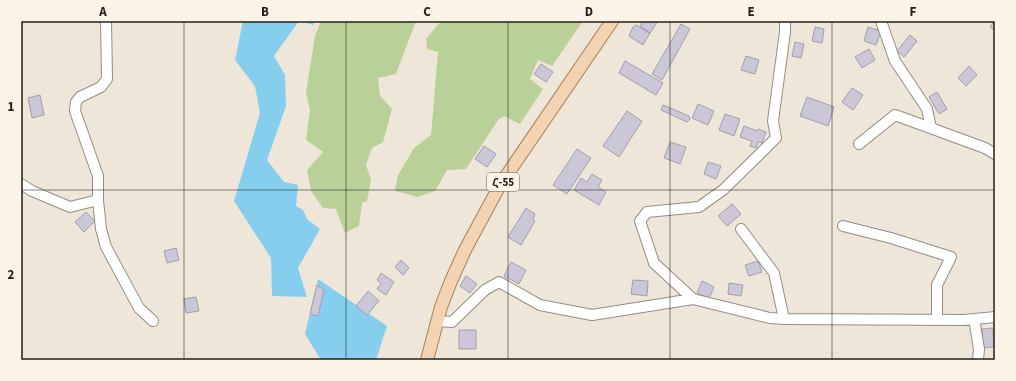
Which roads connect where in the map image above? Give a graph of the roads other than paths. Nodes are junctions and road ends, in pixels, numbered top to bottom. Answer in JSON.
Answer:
{"nodes":[{"id":1,"x":106,"y":21,"type":"edge"},
{"id":2,"x":612,"y":21,"type":"edge"},
{"id":3,"x":785,"y":21,"type":"edge"},
{"id":4,"x":881,"y":21,"type":"edge"},
{"id":5,"x":931,"y":128,"type":"junction"},
{"id":6,"x":859,"y":144,"type":"dead end"},
{"id":7,"x":995,"y":154,"type":"edge"},
{"id":8,"x":21,"y":184,"type":"edge"},
{"id":9,"x":98,"y":200,"type":"junction"},
{"id":10,"x":843,"y":226,"type":"dead end"},
{"id":11,"x":741,"y":229,"type":"dead end"},
{"id":12,"x":693,"y":299,"type":"junction"},
{"id":13,"x":995,"y":317,"type":"edge"},
{"id":14,"x":784,"y":319,"type":"junction"},
{"id":15,"x":974,"y":319,"type":"junction"},
{"id":16,"x":937,"y":320,"type":"junction"},
{"id":17,"x":153,"y":321,"type":"dead end"},
{"id":18,"x":437,"y":321,"type":"junction"},
{"id":19,"x":427,"y":360,"type":"edge"},
{"id":20,"x":978,"y":360,"type":"edge"}],
"edges":[{"from":1,"to":9,"type":"street"},
{"from":2,"to":18,"type":"main road","number":"Հ-55"},
{"from":3,"to":12,"type":"street"},
{"from":4,"to":5,"type":"street"},
{"from":5,"to":6,"type":"street"},
{"from":5,"to":7,"type":"street"},
{"from":8,"to":9,"type":"street"},
{"from":9,"to":17,"type":"street"},
{"from":10,"to":16,"type":"street"},
{"from":11,"to":14,"type":"street"},
{"from":12,"to":14,"type":"street"},
{"from":12,"to":18,"type":"street"},
{"from":13,"to":15,"type":"street"},
{"from":14,"to":16,"type":"street"},
{"from":15,"to":16,"type":"street"},
{"from":15,"to":20,"type":"street"},
{"from":18,"to":19,"type":"main road","number":"Հ-55"}]}
